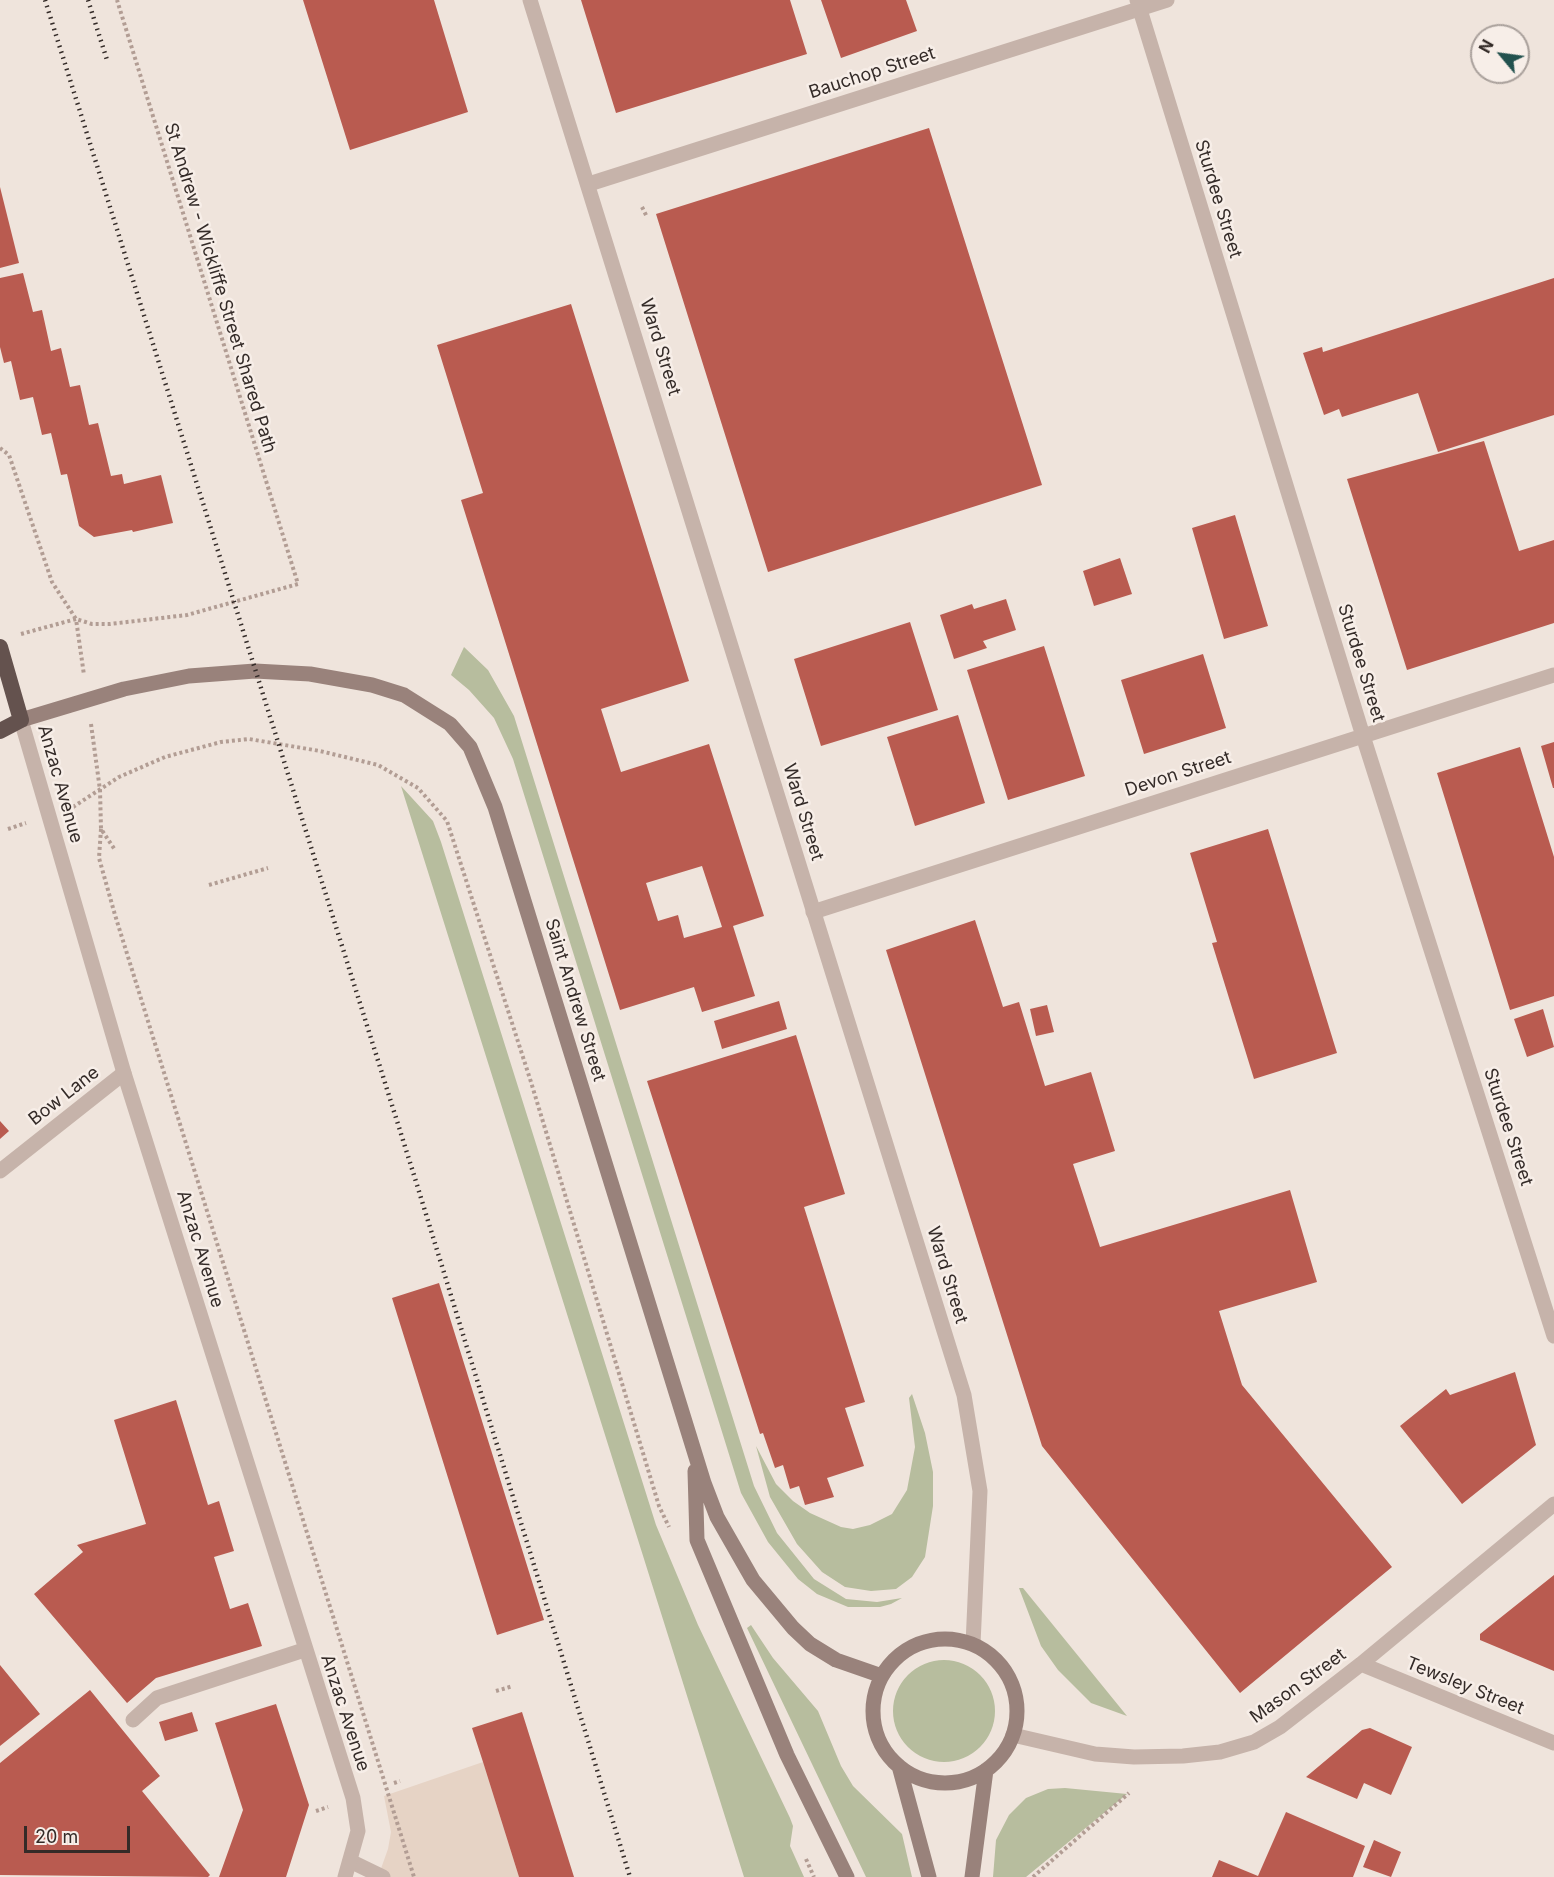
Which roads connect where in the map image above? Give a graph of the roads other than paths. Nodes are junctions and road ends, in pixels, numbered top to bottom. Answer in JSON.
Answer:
{"nodes":[{"id":1,"x":530,"y":0,"type":"edge"},
{"id":2,"x":1167,"y":0,"type":"edge"},
{"id":3,"x":1138,"y":4,"type":"edge"},
{"id":4,"x":589,"y":184,"type":"junction"},
{"id":5,"x":5,"y":642,"type":"edge"},
{"id":6,"x":1554,"y":675,"type":"edge"},
{"id":7,"x":21,"y":720,"type":"junction"},
{"id":8,"x":0,"y":731,"type":"edge"},
{"id":9,"x":1363,"y":736,"type":"junction"},
{"id":10,"x":813,"y":912,"type":"junction"},
{"id":11,"x":124,"y":1073,"type":"junction"},
{"id":12,"x":0,"y":1171,"type":"edge"},
{"id":13,"x":1554,"y":1336,"type":"edge"},
{"id":14,"x":695,"y":1453,"type":"junction"},
{"id":15,"x":1554,"y":1504,"type":"edge"},
{"id":16,"x":973,"y":1644,"type":"junction"},
{"id":17,"x":304,"y":1650,"type":"junction"},
{"id":18,"x":1360,"y":1664,"type":"junction"},
{"id":19,"x":882,"y":1676,"type":"junction"},
{"id":20,"x":133,"y":1720,"type":"dead end"},
{"id":21,"x":1013,"y":1736,"type":"junction"},
{"id":22,"x":1554,"y":1743,"type":"edge"},
{"id":23,"x":899,"y":1766,"type":"junction"},
{"id":24,"x":986,"y":1770,"type":"junction"},
{"id":25,"x":350,"y":1861,"type":"junction"},
{"id":26,"x":345,"y":1877,"type":"edge"},
{"id":27,"x":383,"y":1877,"type":"edge"},
{"id":28,"x":847,"y":1877,"type":"edge"},
{"id":29,"x":929,"y":1877,"type":"edge"},
{"id":30,"x":972,"y":1877,"type":"edge"}],
"edges":[{"from":1,"to":4,"type":"street","name":"Ward Street"},
{"from":2,"to":3,"type":"street","name":"Bauchop Street"},
{"from":3,"to":4,"type":"street","name":"Bauchop Street"},
{"from":3,"to":9,"type":"street","name":"Sturdee Street"},
{"from":4,"to":10,"type":"street","name":"Ward Street"},
{"from":5,"to":7,"type":"highway","name":"Anzac Avenue"},
{"from":6,"to":9,"type":"street","name":"Devon Street"},
{"from":7,"to":8,"type":"highway","name":"Saint Andrew Street"},
{"from":7,"to":11,"type":"street","name":"Anzac Avenue"},
{"from":7,"to":14,"type":"main road","name":"Saint Andrew Street"},
{"from":9,"to":10,"type":"street","name":"Devon Street"},
{"from":9,"to":13,"type":"street","name":"Sturdee Street"},
{"from":10,"to":16,"type":"street","name":"Ward Street"},
{"from":11,"to":12,"type":"street","name":"Bow Lane"},
{"from":11,"to":17,"type":"street","name":"Anzac Avenue"},
{"from":14,"to":19,"type":"main road","name":"Saint Andrew Street"},
{"from":14,"to":28,"type":"main road"},
{"from":15,"to":18,"type":"street","name":"Mason Street"},
{"from":16,"to":19,"type":"main road"},
{"from":16,"to":21,"type":"main road"},
{"from":17,"to":20,"type":"street"},
{"from":17,"to":25,"type":"street","name":"Anzac Avenue"},
{"from":18,"to":21,"type":"street","name":"Mason Street"},
{"from":18,"to":22,"type":"street","name":"Tewsley Street"},
{"from":19,"to":23,"type":"main road"},
{"from":21,"to":24,"type":"main road"},
{"from":23,"to":24,"type":"main road"},
{"from":23,"to":29,"type":"main road"},
{"from":24,"to":30,"type":"main road"},
{"from":25,"to":26,"type":"street","name":"Anzac Avenue"},
{"from":25,"to":27,"type":"street"}]}
